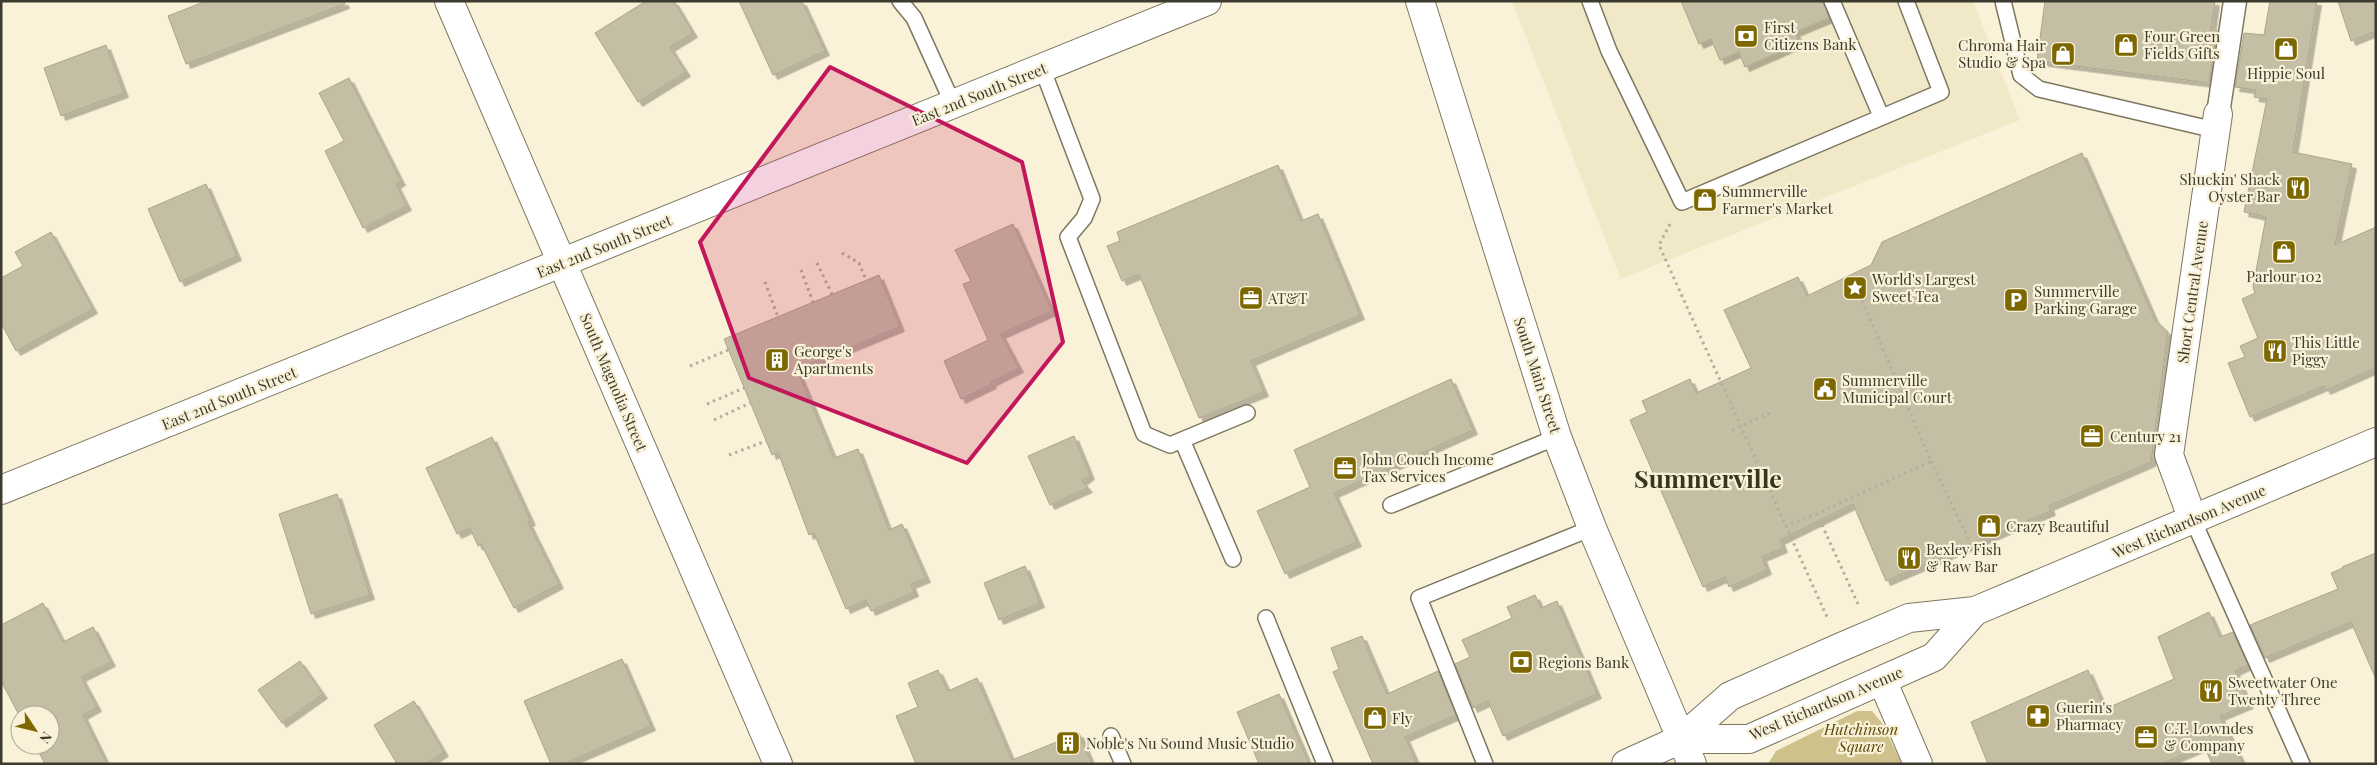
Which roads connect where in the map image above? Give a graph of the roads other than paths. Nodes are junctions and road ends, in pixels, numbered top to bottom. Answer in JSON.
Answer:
{"nodes":[{"id":1,"x":449,"y":1,"type":"edge"},
{"id":2,"x":1207,"y":1,"type":"edge"},
{"id":3,"x":1420,"y":1,"type":"edge"},
{"id":4,"x":1590,"y":1,"type":"edge"},
{"id":5,"x":1832,"y":1,"type":"edge"},
{"id":6,"x":1906,"y":1,"type":"edge"},
{"id":7,"x":2003,"y":1,"type":"edge"},
{"id":8,"x":2235,"y":1,"type":"edge"},
{"id":9,"x":902,"y":2,"type":"edge"},
{"id":10,"x":1042,"y":68,"type":"junction"},
{"id":11,"x":953,"y":104,"type":"junction"},
{"id":12,"x":1881,"y":116,"type":"junction"},
{"id":13,"x":2216,"y":122,"type":"junction"},
{"id":14,"x":562,"y":263,"type":"junction"},
{"id":15,"x":1247,"y":413,"type":"dead end"},
{"id":16,"x":1557,"y":437,"type":"junction"},
{"id":17,"x":1182,"y":440,"type":"junction"},
{"id":18,"x":2376,"y":442,"type":"edge"},
{"id":19,"x":1,"y":490,"type":"edge"},
{"id":20,"x":1391,"y":505,"type":"dead end"},
{"id":21,"x":2193,"y":520,"type":"junction"},
{"id":22,"x":1592,"y":528,"type":"junction"},
{"id":23,"x":1233,"y":559,"type":"dead end"},
{"id":24,"x":1987,"y":606,"type":"junction"},
{"id":25,"x":1266,"y":618,"type":"dead end"},
{"id":26,"x":1882,"y":680,"type":"junction"},
{"id":27,"x":1111,"y":736,"type":"dead end"},
{"id":28,"x":1681,"y":739,"type":"junction"},
{"id":29,"x":778,"y":764,"type":"edge"},
{"id":30,"x":1123,"y":764,"type":"edge"},
{"id":31,"x":1325,"y":764,"type":"edge"},
{"id":32,"x":1485,"y":764,"type":"edge"},
{"id":33,"x":1626,"y":764,"type":"edge"},
{"id":34,"x":1692,"y":764,"type":"edge"},
{"id":35,"x":1918,"y":764,"type":"edge"},
{"id":36,"x":2302,"y":764,"type":"edge"}],
"edges":[{"from":1,"to":14,"type":"street","name":"South Magnolia Street"},
{"from":2,"to":10,"type":"street","name":"East 2nd South Street"},
{"from":3,"to":16,"type":"street","name":"South Main Street"},
{"from":4,"to":12,"type":"lane"},
{"from":5,"to":12,"type":"lane"},
{"from":6,"to":12,"type":"lane"},
{"from":7,"to":13,"type":"lane"},
{"from":8,"to":13,"type":"street","name":"Short Central Avenue"},
{"from":9,"to":11,"type":"lane"},
{"from":10,"to":11,"type":"street","name":"East 2nd South Street"},
{"from":10,"to":17,"type":"lane"},
{"from":11,"to":14,"type":"street","name":"East 2nd South Street"},
{"from":13,"to":21,"type":"street","name":"Short Central Avenue"},
{"from":14,"to":19,"type":"street","name":"East 2nd South Street"},
{"from":14,"to":29,"type":"street","name":"South Magnolia Street"},
{"from":15,"to":17,"type":"lane"},
{"from":16,"to":20,"type":"lane"},
{"from":16,"to":22,"type":"street","name":"South Main Street"},
{"from":17,"to":23,"type":"lane"},
{"from":18,"to":21,"type":"street","name":"West Richardson Avenue"},
{"from":21,"to":24,"type":"street","name":"West Richardson Avenue"},
{"from":21,"to":36,"type":"lane"},
{"from":22,"to":28,"type":"street","name":"South Main Street"},
{"from":22,"to":32,"type":"lane"},
{"from":24,"to":26,"type":"street","name":"West Richardson Avenue"},
{"from":24,"to":28,"type":"street","name":"West Richardson Avenue"},
{"from":25,"to":31,"type":"lane"},
{"from":26,"to":28,"type":"street","name":"West Richardson Avenue"},
{"from":26,"to":35,"type":"street"},
{"from":27,"to":30,"type":"lane"},
{"from":28,"to":33,"type":"street"},
{"from":28,"to":34,"type":"street","name":"South Main Street"}]}
